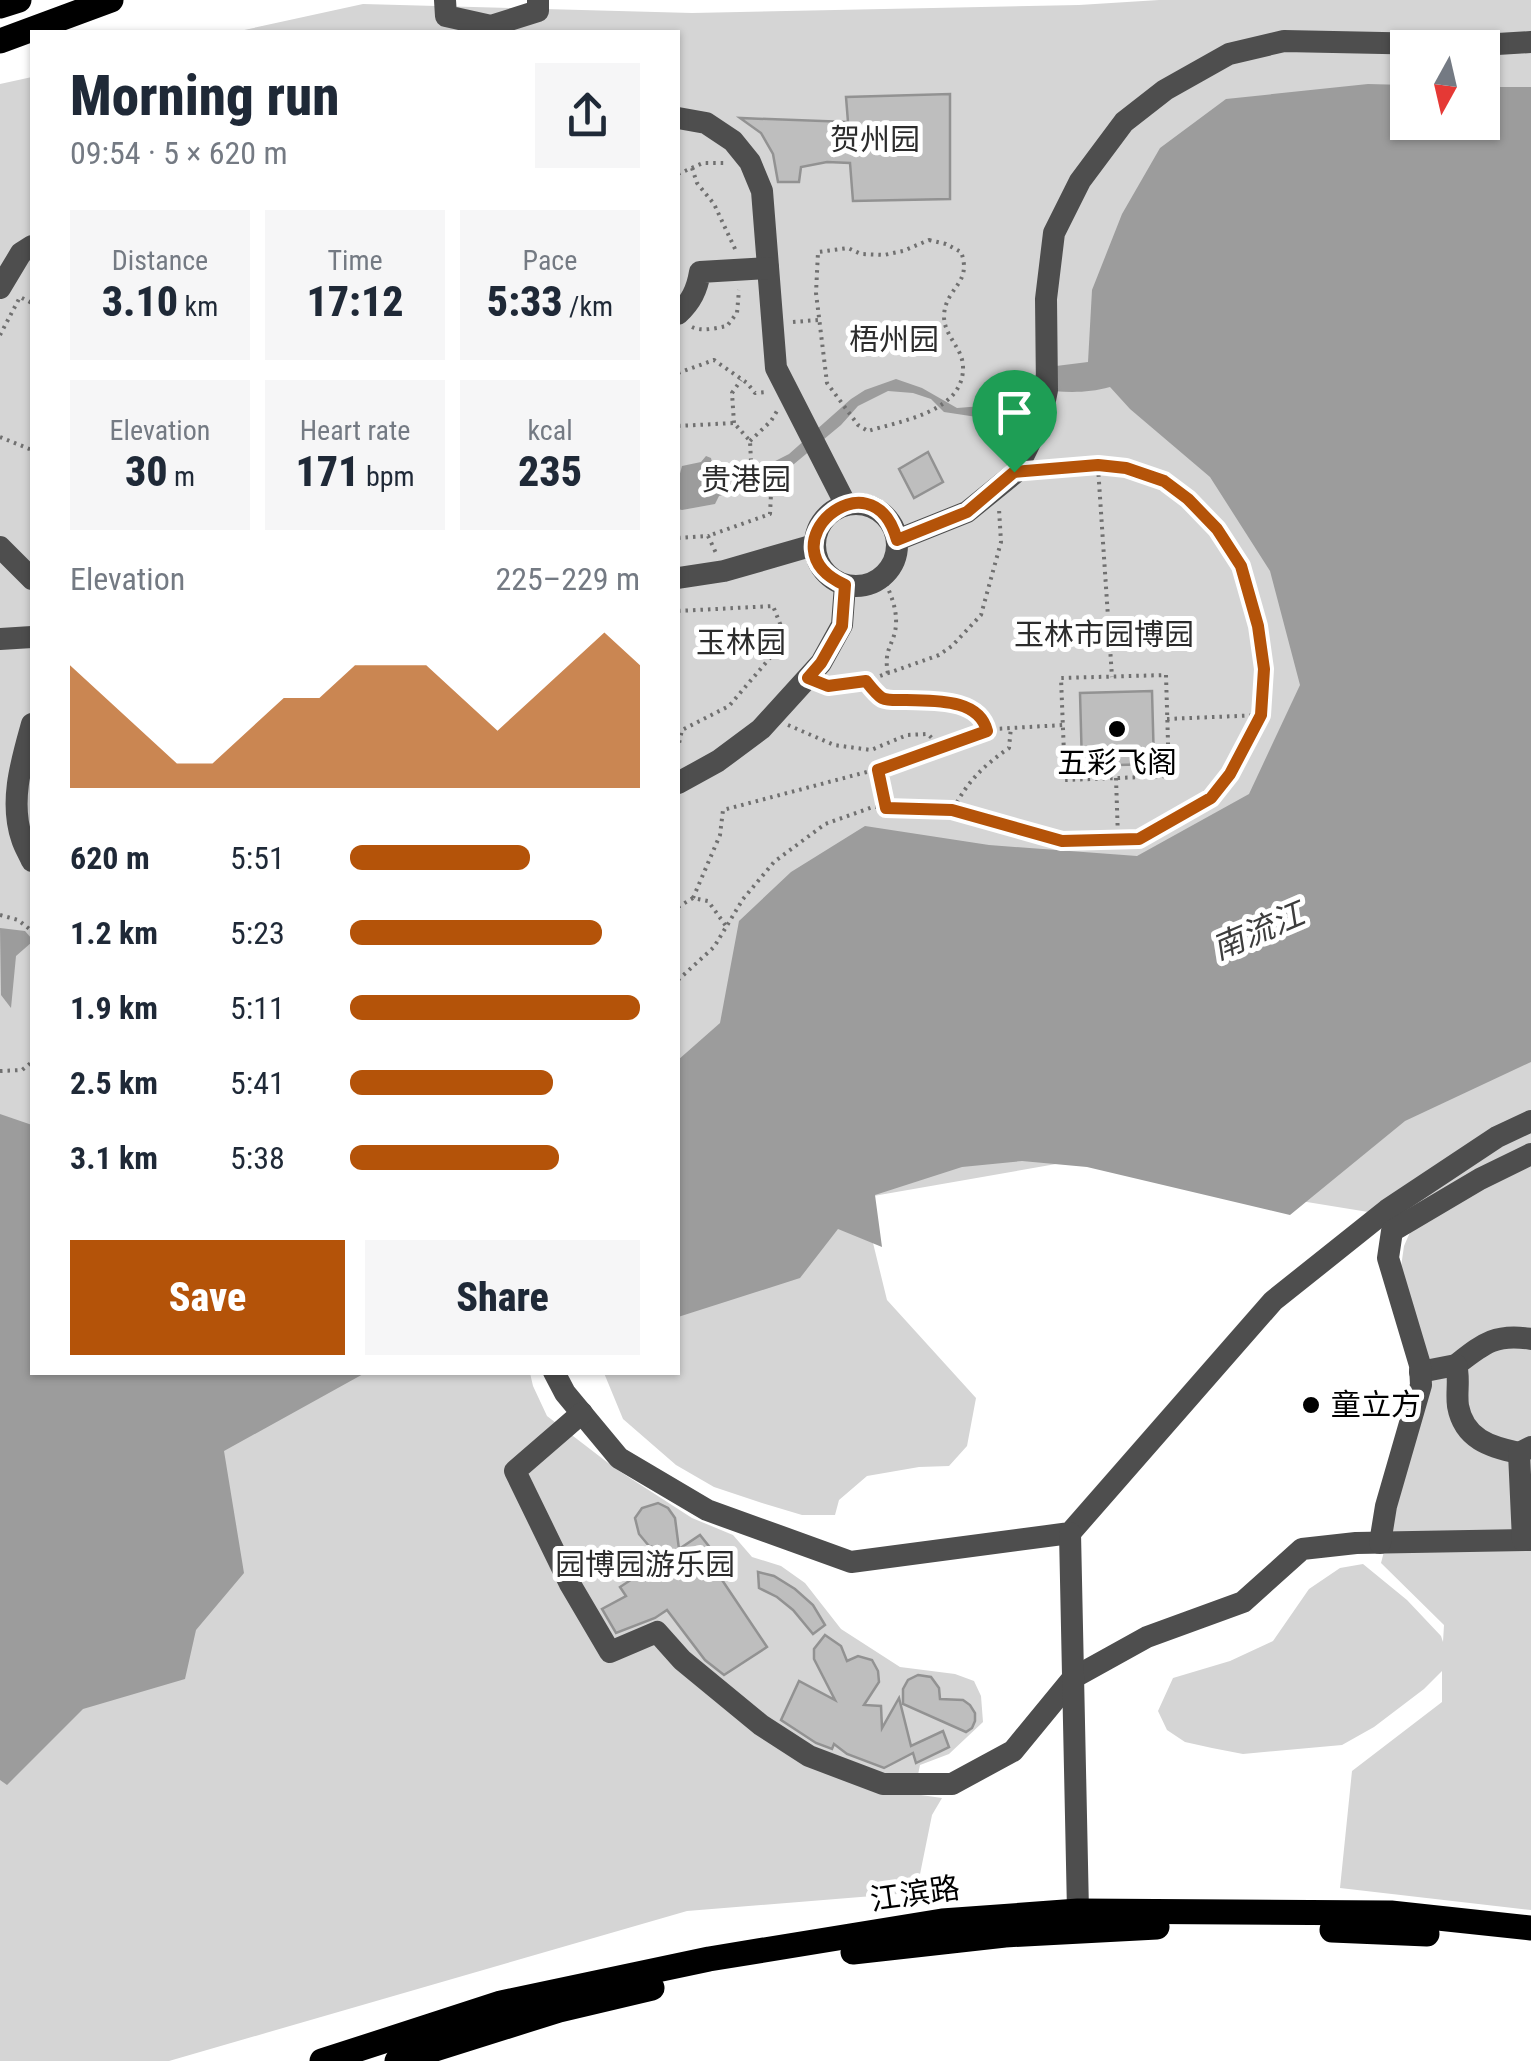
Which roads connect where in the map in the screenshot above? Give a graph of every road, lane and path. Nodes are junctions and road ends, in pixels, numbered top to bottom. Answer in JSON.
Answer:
{"nodes":[{"id":1,"x":19,"y":0,"type":"edge"},
{"id":2,"x":102,"y":0,"type":"edge"},
{"id":3,"x":111,"y":0,"type":"edge"},
{"id":4,"x":445,"y":0,"type":"edge"},
{"id":5,"x":538,"y":0,"type":"edge"},
{"id":6,"x":0,"y":6,"type":"edge"},
{"id":7,"x":491,"y":29,"type":"edge"},
{"id":8,"x":0,"y":30,"type":"edge"},
{"id":9,"x":0,"y":41,"type":"edge"},
{"id":10,"x":1531,"y":42,"type":"edge"},
{"id":11,"x":680,"y":118,"type":"edge"},
{"id":12,"x":750,"y":162,"type":"junction"},
{"id":13,"x":680,"y":173,"type":"edge"},
{"id":14,"x":30,"y":247,"type":"edge"},
{"id":15,"x":768,"y":268,"type":"junction"},
{"id":16,"x":0,"y":288,"type":"edge"},
{"id":17,"x":30,"y":303,"type":"edge"},
{"id":18,"x":680,"y":312,"type":"edge"},
{"id":19,"x":819,"y":320,"type":"junction"},
{"id":20,"x":773,"y":324,"type":"junction"},
{"id":21,"x":0,"y":335,"type":"edge"},
{"id":22,"x":680,"y":372,"type":"edge"},
{"id":23,"x":742,"y":380,"type":"junction"},
{"id":24,"x":734,"y":423,"type":"junction"},
{"id":25,"x":680,"y":426,"type":"edge"},
{"id":26,"x":0,"y":436,"type":"edge"},
{"id":27,"x":750,"y":440,"type":"junction"},
{"id":28,"x":30,"y":449,"type":"edge"},
{"id":29,"x":1098,"y":465,"type":"junction"},
{"id":30,"x":1014,"y":472,"type":"junction"},
{"id":31,"x":994,"y":489,"type":"junction"},
{"id":32,"x":846,"y":504,"type":"junction"},
{"id":33,"x":708,"y":536,"type":"junction"},
{"id":34,"x":680,"y":538,"type":"edge"},
{"id":35,"x":897,"y":540,"type":"junction"},
{"id":36,"x":814,"y":546,"type":"junction"},
{"id":37,"x":6,"y":552,"type":"edge"},
{"id":38,"x":724,"y":571,"type":"junction"},
{"id":39,"x":30,"y":577,"type":"edge"},
{"id":40,"x":883,"y":577,"type":"junction"},
{"id":41,"x":680,"y":578,"type":"edge"},
{"id":42,"x":845,"y":585,"type":"junction"},
{"id":43,"x":680,"y":611,"type":"edge"},
{"id":44,"x":30,"y":637,"type":"edge"},
{"id":45,"x":0,"y":638,"type":"edge"},
{"id":46,"x":888,"y":674,"type":"junction"},
{"id":47,"x":1112,"y":677,"type":"junction"},
{"id":48,"x":808,"y":678,"type":"junction"},
{"id":49,"x":866,"y":681,"type":"junction"},
{"id":50,"x":1261,"y":715,"type":"junction"},
{"id":51,"x":770,"y":719,"type":"junction"},
{"id":52,"x":1167,"y":719,"type":"junction"},
{"id":53,"x":1063,"y":725,"type":"junction"},
{"id":54,"x":1010,"y":728,"type":"junction"},
{"id":55,"x":680,"y":729,"type":"edge"},
{"id":56,"x":987,"y":731,"type":"junction"},
{"id":57,"x":30,"y":732,"type":"edge"},
{"id":58,"x":940,"y":748,"type":"junction"},
{"id":59,"x":878,"y":770,"type":"junction"},
{"id":60,"x":1116,"y":778,"type":"junction"},
{"id":61,"x":680,"y":782,"type":"edge"},
{"id":62,"x":886,"y":808,"type":"junction"},
{"id":63,"x":952,"y":810,"type":"junction"},
{"id":64,"x":1118,"y":840,"type":"junction"},
{"id":65,"x":30,"y":857,"type":"edge"},
{"id":66,"x":694,"y":898,"type":"junction"},
{"id":67,"x":680,"y":906,"type":"edge"},
{"id":68,"x":0,"y":915,"type":"edge"},
{"id":69,"x":726,"y":926,"type":"junction"},
{"id":70,"x":30,"y":929,"type":"edge"},
{"id":71,"x":680,"y":978,"type":"edge"},
{"id":72,"x":30,"y":1064,"type":"edge"},
{"id":73,"x":0,"y":1071,"type":"edge"},
{"id":74,"x":1531,"y":1121,"type":"edge"},
{"id":75,"x":1531,"y":1154,"type":"edge"},
{"id":76,"x":1531,"y":1339,"type":"edge"},
{"id":77,"x":1456,"y":1365,"type":"junction"},
{"id":78,"x":1420,"y":1372,"type":"junction"},
{"id":79,"x":563,"y":1379,"type":"edge"},
{"id":80,"x":582,"y":1414,"type":"junction"},
{"id":81,"x":1525,"y":1450,"type":"edge"},
{"id":82,"x":1070,"y":1533,"type":"junction"},
{"id":83,"x":1527,"y":1540,"type":"edge"},
{"id":84,"x":1380,"y":1543,"type":"junction"},
{"id":85,"x":1073,"y":1678,"type":"junction"},
{"id":86,"x":1078,"y":1911,"type":"junction"},
{"id":87,"x":1531,"y":1928,"type":"edge"},
{"id":88,"x":1531,"y":1946,"type":"edge"},
{"id":89,"x":322,"y":2061,"type":"edge"},
{"id":90,"x":397,"y":2061,"type":"edge"}],
"edges":[{"from":1,"to":6,"type":"main road"},
{"from":2,"to":8,"type":"street"},
{"from":3,"to":9,"type":"main road"},
{"from":4,"to":7,"type":"street"},
{"from":5,"to":7,"type":"street"},
{"from":10,"to":30,"type":"street"},
{"from":11,"to":12,"type":"street"},
{"from":12,"to":13,"type":"path"},
{"from":12,"to":15,"type":"street"},
{"from":14,"to":16,"type":"street"},
{"from":15,"to":18,"type":"street"},
{"from":15,"to":20,"type":"street"},
{"from":17,"to":21,"type":"path"},
{"from":19,"to":19,"type":"path"},
{"from":19,"to":20,"type":"path"},
{"from":20,"to":32,"type":"street"},
{"from":22,"to":23,"type":"path"},
{"from":23,"to":24,"type":"path"},
{"from":23,"to":27,"type":"path"},
{"from":24,"to":25,"type":"path"},
{"from":24,"to":27,"type":"path"},
{"from":26,"to":28,"type":"path"},
{"from":27,"to":33,"type":"path"},
{"from":29,"to":30,"type":"path"},
{"from":29,"to":47,"type":"path"},
{"from":29,"to":50,"type":"path"},
{"from":30,"to":31,"type":"street"},
{"from":31,"to":35,"type":"street"},
{"from":31,"to":46,"type":"path"},
{"from":32,"to":35,"type":"street"},
{"from":32,"to":36,"type":"street"},
{"from":33,"to":34,"type":"path"},
{"from":33,"to":38,"type":"path"},
{"from":35,"to":40,"type":"street"},
{"from":36,"to":38,"type":"street"},
{"from":36,"to":42,"type":"street"},
{"from":37,"to":39,"type":"street"},
{"from":38,"to":41,"type":"street"},
{"from":40,"to":42,"type":"street"},
{"from":40,"to":46,"type":"path"},
{"from":42,"to":48,"type":"street"},
{"from":43,"to":55,"type":"path"},
{"from":44,"to":45,"type":"street"},
{"from":46,"to":49,"type":"path"},
{"from":47,"to":52,"type":"path"},
{"from":47,"to":53,"type":"path"},
{"from":48,"to":49,"type":"path"},
{"from":48,"to":51,"type":"street"},
{"from":49,"to":56,"type":"path"},
{"from":50,"to":52,"type":"path"},
{"from":50,"to":64,"type":"path"},
{"from":51,"to":58,"type":"path"},
{"from":51,"to":61,"type":"street"},
{"from":52,"to":60,"type":"path"},
{"from":53,"to":54,"type":"path"},
{"from":53,"to":60,"type":"path"},
{"from":54,"to":56,"type":"path"},
{"from":54,"to":63,"type":"path"},
{"from":56,"to":58,"type":"path"},
{"from":57,"to":65,"type":"street"},
{"from":58,"to":59,"type":"path"},
{"from":59,"to":62,"type":"path"},
{"from":59,"to":66,"type":"path"},
{"from":60,"to":64,"type":"path"},
{"from":62,"to":63,"type":"path"},
{"from":62,"to":69,"type":"path"},
{"from":63,"to":64,"type":"path"},
{"from":66,"to":67,"type":"path"},
{"from":66,"to":69,"type":"path"},
{"from":68,"to":70,"type":"path"},
{"from":69,"to":71,"type":"path"},
{"from":72,"to":73,"type":"path"},
{"from":74,"to":82,"type":"street"},
{"from":75,"to":78,"type":"street"},
{"from":76,"to":77,"type":"street"},
{"from":77,"to":78,"type":"street"},
{"from":77,"to":81,"type":"street"},
{"from":78,"to":84,"type":"street"},
{"from":79,"to":80,"type":"street"},
{"from":80,"to":82,"type":"street"},
{"from":80,"to":85,"type":"street"},
{"from":81,"to":83,"type":"street"},
{"from":82,"to":85,"type":"street"},
{"from":83,"to":84,"type":"street"},
{"from":84,"to":85,"type":"street"},
{"from":85,"to":86,"type":"street"},
{"from":86,"to":87,"type":"main road","name":"江滨路"},
{"from":86,"to":89,"type":"main road","name":"江滨路"},
{"from":88,"to":90,"type":"main road","name":"江滨路"}]}
